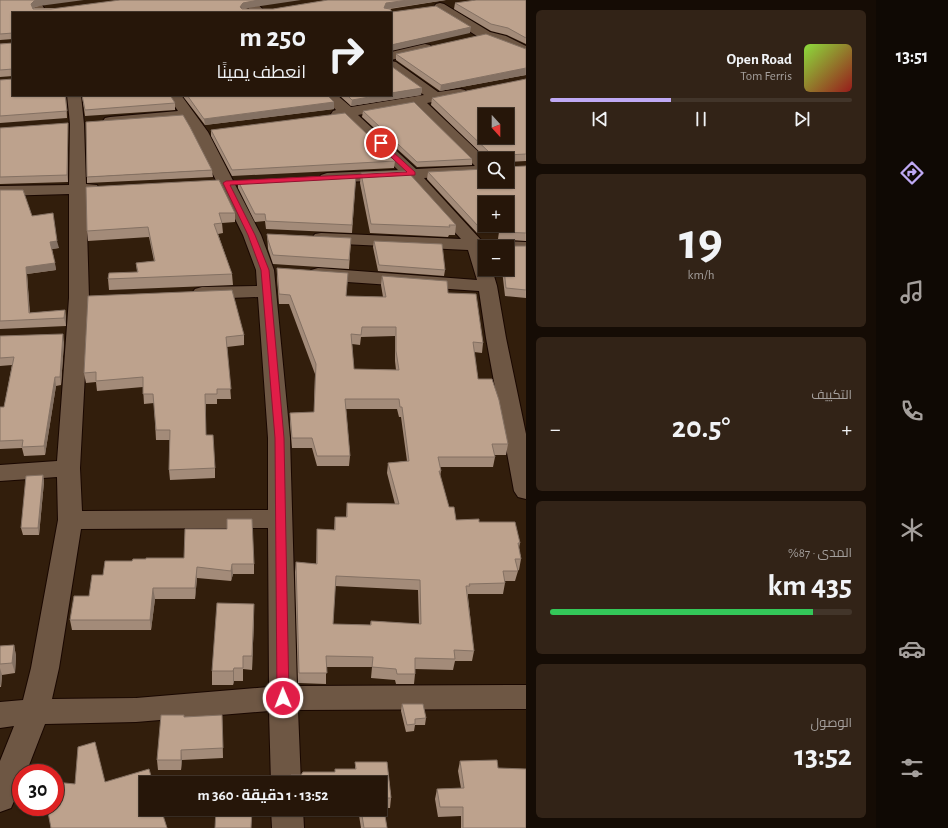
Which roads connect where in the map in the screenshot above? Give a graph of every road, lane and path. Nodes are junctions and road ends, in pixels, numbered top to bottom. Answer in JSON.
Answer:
{"nodes":[{"id":1,"x":33,"y":0,"type":"edge"},
{"id":2,"x":247,"y":0,"type":"edge"},
{"id":3,"x":460,"y":3,"type":"edge"},
{"id":4,"x":440,"y":7,"type":"junction"},
{"id":5,"x":55,"y":9,"type":"edge"},
{"id":6,"x":274,"y":9,"type":"edge"},
{"id":7,"x":426,"y":9,"type":"edge"},
{"id":8,"x":40,"y":12,"type":"edge"},
{"id":9,"x":255,"y":12,"type":"edge"},
{"id":10,"x":260,"y":12,"type":"edge"},
{"id":11,"x":520,"y":34,"type":"edge"},
{"id":12,"x":485,"y":36,"type":"junction"},
{"id":13,"x":471,"y":39,"type":"edge"},
{"id":14,"x":501,"y":39,"type":"junction"},
{"id":15,"x":434,"y":46,"type":"edge"},
{"id":16,"x":526,"y":51,"type":"edge"},
{"id":17,"x":392,"y":56,"type":"edge"},
{"id":18,"x":392,"y":66,"type":"edge"},
{"id":19,"x":474,"y":91,"type":"edge"},
{"id":20,"x":74,"y":96,"type":"edge"},
{"id":21,"x":175,"y":96,"type":"edge"},
{"id":22,"x":330,"y":96,"type":"edge"},
{"id":23,"x":437,"y":98,"type":"junction"},
{"id":24,"x":417,"y":101,"type":"junction"},
{"id":25,"x":349,"y":113,"type":"junction"},
{"id":26,"x":187,"y":115,"type":"junction"},
{"id":27,"x":325,"y":116,"type":"edge"},
{"id":28,"x":69,"y":124,"type":"junction"},
{"id":29,"x":478,"y":161,"type":"edge"},
{"id":30,"x":478,"y":169,"type":"edge"},
{"id":31,"x":412,"y":174,"type":"junction"},
{"id":32,"x":312,"y":179,"type":"edge"},
{"id":33,"x":108,"y":188,"type":"edge"},
{"id":34,"x":77,"y":190,"type":"junction"},
{"id":35,"x":0,"y":191,"type":"edge"},
{"id":36,"x":307,"y":237,"type":"edge"},
{"id":37,"x":475,"y":244,"type":"junction"},
{"id":38,"x":526,"y":247,"type":"edge"},
{"id":39,"x":277,"y":276,"type":"junction"},
{"id":40,"x":488,"y":286,"type":"junction"},
{"id":41,"x":181,"y":293,"type":"edge"},
{"id":42,"x":68,"y":468,"type":"junction"},
{"id":43,"x":0,"y":473,"type":"edge"},
{"id":44,"x":526,"y":491,"type":"edge"},
{"id":45,"x":281,"y":519,"type":"junction"},
{"id":46,"x":70,"y":520,"type":"junction"},
{"id":47,"x":526,"y":697,"type":"edge"},
{"id":48,"x":283,"y":698,"type":"junction"},
{"id":49,"x":34,"y":712,"type":"junction"},
{"id":50,"x":0,"y":715,"type":"edge"},
{"id":51,"x":286,"y":776,"type":"edge"},
{"id":52,"x":0,"y":798,"type":"edge"},
{"id":53,"x":288,"y":816,"type":"edge"},
{"id":54,"x":288,"y":828,"type":"edge"}],
"edges":[{"from":1,"to":8,"type":"street"},
{"from":2,"to":9,"type":"street"},
{"from":3,"to":4,"type":"street"},
{"from":4,"to":7,"type":"street"},
{"from":4,"to":12,"type":"street"},
{"from":5,"to":8,"type":"street"},
{"from":6,"to":10,"type":"street"},
{"from":11,"to":14,"type":"street"},
{"from":12,"to":13,"type":"street"},
{"from":12,"to":14,"type":"street"},
{"from":14,"to":16,"type":"street"},
{"from":15,"to":17,"type":"street"},
{"from":18,"to":23,"type":"street"},
{"from":19,"to":23,"type":"street"},
{"from":20,"to":28,"type":"street"},
{"from":21,"to":26,"type":"street"},
{"from":22,"to":25,"type":"street"},
{"from":23,"to":24,"type":"street"},
{"from":24,"to":25,"type":"street"},
{"from":24,"to":29,"type":"street"},
{"from":25,"to":27,"type":"street"},
{"from":25,"to":31,"type":"street"},
{"from":26,"to":28,"type":"street"},
{"from":26,"to":39,"type":"street"},
{"from":28,"to":34,"type":"street"},
{"from":30,"to":31,"type":"street"},
{"from":31,"to":32,"type":"street"},
{"from":31,"to":37,"type":"street"},
{"from":33,"to":34,"type":"street"},
{"from":34,"to":35,"type":"street"},
{"from":34,"to":42,"type":"street"},
{"from":36,"to":37,"type":"street"},
{"from":37,"to":38,"type":"street"},
{"from":37,"to":40,"type":"street"},
{"from":39,"to":40,"type":"street"},
{"from":39,"to":41,"type":"street"},
{"from":39,"to":45,"type":"street"},
{"from":40,"to":44,"type":"street"},
{"from":42,"to":43,"type":"street"},
{"from":42,"to":46,"type":"street"},
{"from":45,"to":46,"type":"street"},
{"from":45,"to":48,"type":"street"},
{"from":46,"to":49,"type":"street"},
{"from":47,"to":48,"type":"street"},
{"from":48,"to":49,"type":"street"},
{"from":48,"to":51,"type":"street"},
{"from":49,"to":50,"type":"street"},
{"from":49,"to":52,"type":"street"},
{"from":53,"to":54,"type":"street"}]}
